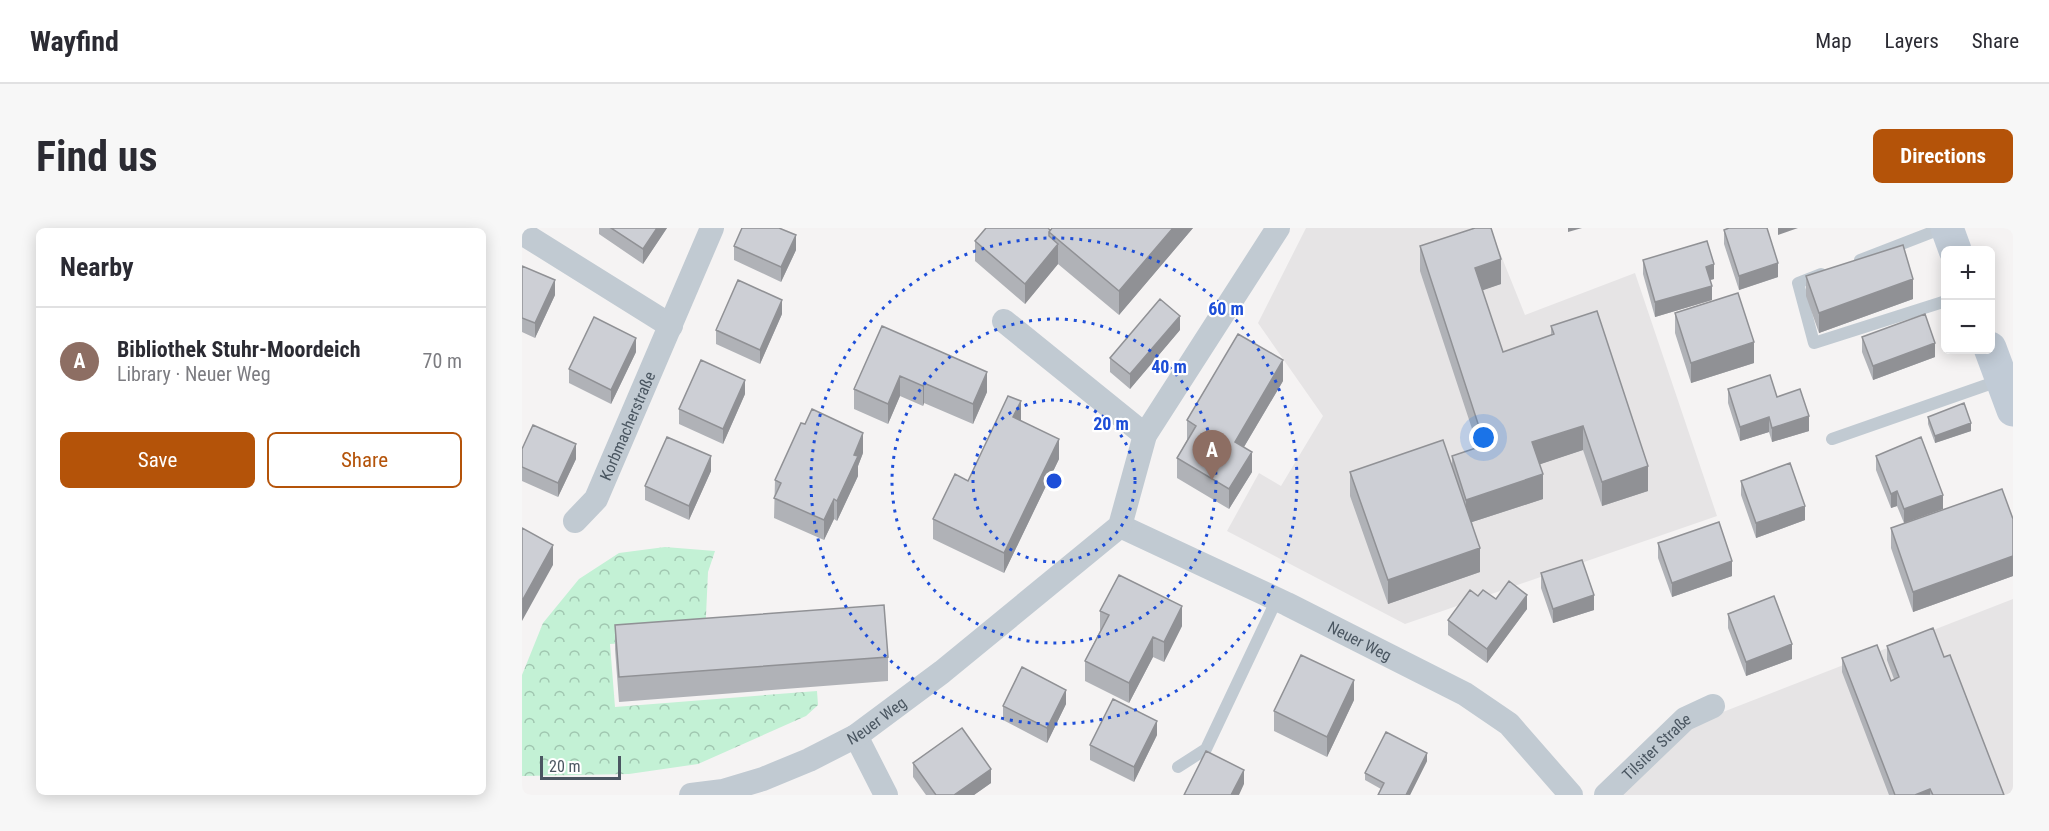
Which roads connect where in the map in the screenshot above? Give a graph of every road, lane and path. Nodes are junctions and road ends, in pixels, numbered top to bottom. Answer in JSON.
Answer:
{"nodes":[{"id":1,"x":712,"y":228,"type":"edge"},
{"id":2,"x":1278,"y":228,"type":"edge"},
{"id":3,"x":1945,"y":228,"type":"edge"},
{"id":4,"x":522,"y":233,"type":"edge"},
{"id":5,"x":1953,"y":246,"type":"edge"},
{"id":6,"x":1941,"y":303,"type":"edge"},
{"id":7,"x":1004,"y":321,"type":"dead end"},
{"id":8,"x":671,"y":326,"type":"junction"},
{"id":9,"x":1992,"y":354,"type":"edge"},
{"id":10,"x":2002,"y":380,"type":"junction"},
{"id":11,"x":2013,"y":410,"type":"edge"},
{"id":12,"x":1145,"y":435,"type":"junction"},
{"id":13,"x":1832,"y":439,"type":"dead end"},
{"id":14,"x":575,"y":521,"type":"dead end"},
{"id":15,"x":1120,"y":526,"type":"junction"},
{"id":16,"x":1277,"y":599,"type":"junction"},
{"id":17,"x":1713,"y":705,"type":"dead end"},
{"id":18,"x":855,"y":736,"type":"junction"},
{"id":19,"x":1178,"y":767,"type":"dead end"},
{"id":20,"x":691,"y":795,"type":"edge"},
{"id":21,"x":886,"y":795,"type":"edge"},
{"id":22,"x":1571,"y":795,"type":"edge"},
{"id":23,"x":1606,"y":795,"type":"edge"}],
"edges":[{"from":1,"to":8,"type":"street","name":"Korbmacherstraße"},
{"from":2,"to":12,"type":"street"},
{"from":3,"to":5,"type":"main road"},
{"from":3,"to":6,"type":"lane"},
{"from":4,"to":8,"type":"street"},
{"from":7,"to":12,"type":"street"},
{"from":8,"to":14,"type":"street","name":"Korbmacherstraße"},
{"from":9,"to":10,"type":"main road"},
{"from":10,"to":11,"type":"main road"},
{"from":10,"to":13,"type":"lane"},
{"from":12,"to":15,"type":"street"},
{"from":15,"to":16,"type":"street","name":"Neuer Weg"},
{"from":15,"to":18,"type":"street","name":"Neuer Weg"},
{"from":16,"to":19,"type":"lane"},
{"from":16,"to":22,"type":"street","name":"Neuer Weg"},
{"from":17,"to":23,"type":"street","name":"Tilsiter Straße"},
{"from":18,"to":20,"type":"street","name":"Neuer Weg"},
{"from":18,"to":21,"type":"street"}]}
